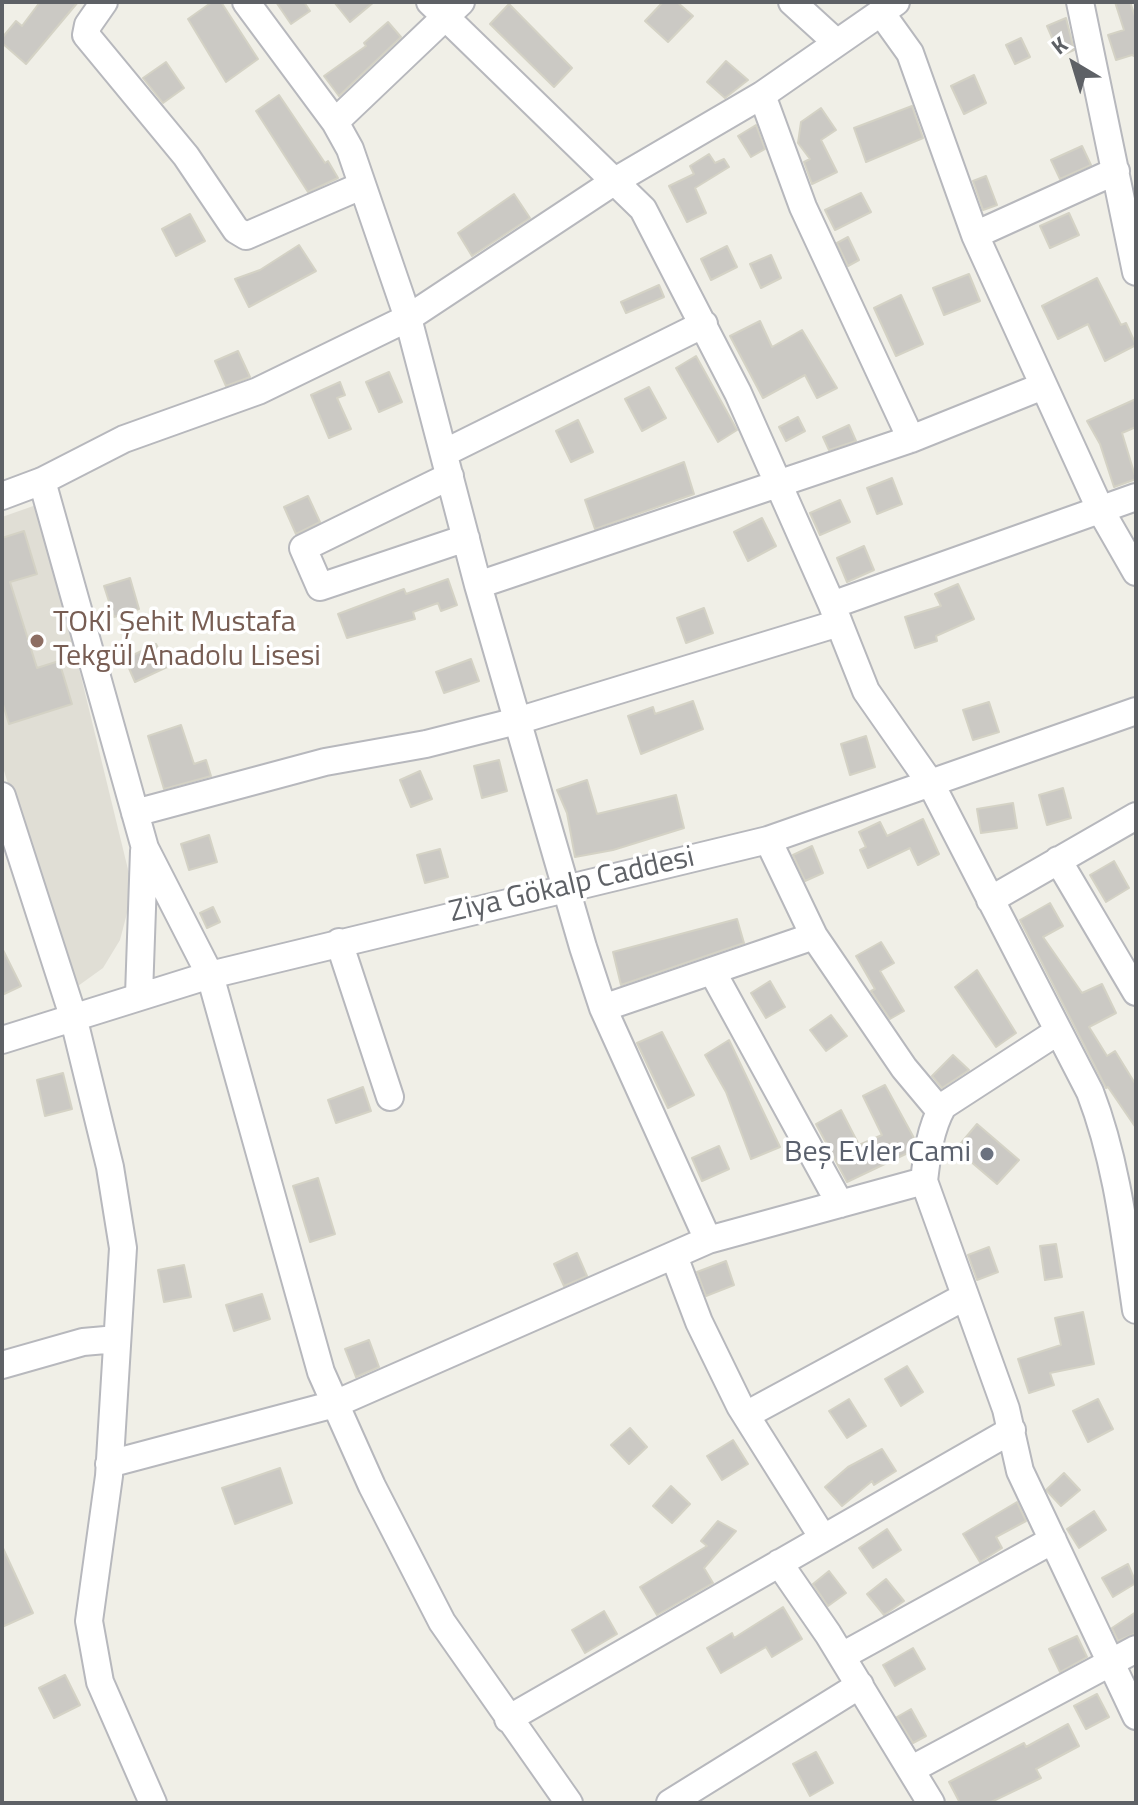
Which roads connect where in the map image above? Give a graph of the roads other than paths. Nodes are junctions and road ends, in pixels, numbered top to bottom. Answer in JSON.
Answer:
{"nodes":[{"id":1,"x":104,"y":2,"type":"edge"},
{"id":2,"x":246,"y":2,"type":"edge"},
{"id":3,"x":792,"y":2,"type":"edge"},
{"id":4,"x":1080,"y":2,"type":"edge"},
{"id":5,"x":446,"y":7,"type":"edge"},
{"id":6,"x":889,"y":8,"type":"edge"},
{"id":7,"x":837,"y":43,"type":"junction"},
{"id":8,"x":762,"y":95,"type":"junction"},
{"id":9,"x":335,"y":122,"type":"junction"},
{"id":10,"x":1116,"y":171,"type":"junction"},
{"id":11,"x":615,"y":181,"type":"junction"},
{"id":12,"x":361,"y":186,"type":"junction"},
{"id":13,"x":1129,"y":202,"type":"edge"},
{"id":14,"x":975,"y":235,"type":"junction"},
{"id":15,"x":1136,"y":272,"type":"edge"},
{"id":16,"x":408,"y":318,"type":"junction"},
{"id":17,"x":704,"y":324,"type":"junction"},
{"id":18,"x":1043,"y":386,"type":"junction"},
{"id":19,"x":911,"y":439,"type":"junction"},
{"id":20,"x":447,"y":465,"type":"junction"},
{"id":21,"x":42,"y":481,"type":"junction"},
{"id":22,"x":775,"y":482,"type":"junction"},
{"id":23,"x":2,"y":496,"type":"edge"},
{"id":24,"x":1136,"y":497,"type":"edge"},
{"id":25,"x":1101,"y":511,"type":"junction"},
{"id":26,"x":466,"y":538,"type":"junction"},
{"id":27,"x":1136,"y":572,"type":"edge"},
{"id":28,"x":478,"y":585,"type":"junction"},
{"id":29,"x":835,"y":614,"type":"junction"},
{"id":30,"x":1136,"y":711,"type":"edge"},
{"id":31,"x":517,"y":721,"type":"junction"},
{"id":32,"x":931,"y":784,"type":"junction"},
{"id":33,"x":2,"y":796,"type":"edge"},
{"id":34,"x":135,"y":813,"type":"junction"},
{"id":35,"x":1136,"y":816,"type":"edge"},
{"id":36,"x":768,"y":840,"type":"junction"},
{"id":37,"x":145,"y":848,"type":"junction"},
{"id":38,"x":1058,"y":860,"type":"junction"},
{"id":39,"x":12,"y":863,"type":"edge"},
{"id":40,"x":565,"y":887,"type":"junction"},
{"id":41,"x":990,"y":900,"type":"junction"},
{"id":42,"x":814,"y":936,"type":"junction"},
{"id":43,"x":339,"y":942,"type":"junction"},
{"id":44,"x":712,"y":971,"type":"junction"},
{"id":45,"x":210,"y":975,"type":"junction"},
{"id":46,"x":1136,"y":992,"type":"edge"},
{"id":47,"x":139,"y":995,"type":"junction"},
{"id":48,"x":603,"y":1008,"type":"junction"},
{"id":49,"x":73,"y":1016,"type":"junction"},
{"id":50,"x":1057,"y":1032,"type":"junction"},
{"id":51,"x":2,"y":1040,"type":"edge"},
{"id":52,"x":390,"y":1097,"type":"dead end"},
{"id":53,"x":940,"y":1111,"type":"junction"},
{"id":54,"x":924,"y":1181,"type":"junction"},
{"id":55,"x":1128,"y":1203,"type":"edge"},
{"id":56,"x":840,"y":1204,"type":"junction"},
{"id":57,"x":708,"y":1240,"type":"junction"},
{"id":58,"x":674,"y":1256,"type":"junction"},
{"id":59,"x":964,"y":1297,"type":"junction"},
{"id":60,"x":1136,"y":1310,"type":"edge"},
{"id":61,"x":117,"y":1339,"type":"junction"},
{"id":62,"x":2,"y":1365,"type":"edge"},
{"id":63,"x":335,"y":1404,"type":"junction"},
{"id":64,"x":746,"y":1415,"type":"junction"},
{"id":65,"x":1012,"y":1430,"type":"junction"},
{"id":66,"x":109,"y":1464,"type":"junction"},
{"id":67,"x":823,"y":1538,"type":"junction"},
{"id":68,"x":1053,"y":1540,"type":"junction"},
{"id":69,"x":779,"y":1563,"type":"junction"},
{"id":70,"x":1136,"y":1649,"type":"edge"},
{"id":71,"x":842,"y":1656,"type":"junction"},
{"id":72,"x":1110,"y":1663,"type":"junction"},
{"id":73,"x":860,"y":1685,"type":"junction"},
{"id":74,"x":1136,"y":1716,"type":"edge"},
{"id":75,"x":508,"y":1719,"type":"junction"},
{"id":76,"x":912,"y":1769,"type":"junction"},
{"id":77,"x":153,"y":1803,"type":"edge"},
{"id":78,"x":569,"y":1803,"type":"edge"},
{"id":79,"x":670,"y":1803,"type":"edge"},
{"id":80,"x":931,"y":1803,"type":"edge"}],
"edges":[{"from":1,"to":12,"type":"street"},
{"from":2,"to":9,"type":"street"},
{"from":3,"to":7,"type":"street"},
{"from":4,"to":10,"type":"street"},
{"from":5,"to":9,"type":"street"},
{"from":5,"to":11,"type":"street"},
{"from":6,"to":7,"type":"street"},
{"from":6,"to":14,"type":"street"},
{"from":7,"to":8,"type":"street"},
{"from":8,"to":11,"type":"street"},
{"from":8,"to":19,"type":"street"},
{"from":9,"to":12,"type":"street"},
{"from":10,"to":13,"type":"street"},
{"from":10,"to":14,"type":"street"},
{"from":11,"to":16,"type":"street"},
{"from":11,"to":17,"type":"street"},
{"from":12,"to":16,"type":"street"},
{"from":13,"to":15,"type":"street"},
{"from":14,"to":18,"type":"street"},
{"from":16,"to":20,"type":"street"},
{"from":16,"to":21,"type":"street"},
{"from":17,"to":20,"type":"street"},
{"from":17,"to":22,"type":"street"},
{"from":18,"to":19,"type":"street"},
{"from":18,"to":25,"type":"street"},
{"from":19,"to":22,"type":"street"},
{"from":20,"to":26,"type":"street"},
{"from":20,"to":26,"type":"street"},
{"from":21,"to":23,"type":"street"},
{"from":21,"to":34,"type":"street"},
{"from":22,"to":28,"type":"street"},
{"from":22,"to":29,"type":"street"},
{"from":24,"to":25,"type":"street"},
{"from":25,"to":27,"type":"street"},
{"from":25,"to":29,"type":"street"},
{"from":26,"to":28,"type":"street"},
{"from":28,"to":31,"type":"street"},
{"from":29,"to":31,"type":"street"},
{"from":29,"to":32,"type":"street"},
{"from":30,"to":32,"type":"street","name":"Ziya Gökalp Caddesi"},
{"from":31,"to":34,"type":"street"},
{"from":31,"to":40,"type":"street"},
{"from":32,"to":36,"type":"street","name":"Ziya Gökalp Caddesi"},
{"from":32,"to":41,"type":"street"},
{"from":33,"to":39,"type":"street"},
{"from":34,"to":37,"type":"street"},
{"from":35,"to":38,"type":"street"},
{"from":36,"to":40,"type":"street","name":"Ziya Gökalp Caddesi"},
{"from":36,"to":42,"type":"street"},
{"from":37,"to":45,"type":"street"},
{"from":37,"to":47,"type":"street"},
{"from":38,"to":41,"type":"street"},
{"from":38,"to":46,"type":"street"},
{"from":39,"to":49,"type":"street"},
{"from":40,"to":43,"type":"street","name":"Ziya Gökalp Caddesi"},
{"from":40,"to":48,"type":"street"},
{"from":41,"to":50,"type":"street"},
{"from":42,"to":44,"type":"street"},
{"from":42,"to":53,"type":"street"},
{"from":43,"to":45,"type":"street","name":"Ziya Gökalp Caddesi"},
{"from":43,"to":52,"type":"street"},
{"from":44,"to":48,"type":"street"},
{"from":44,"to":56,"type":"street"},
{"from":45,"to":47,"type":"street","name":"Ziya Gökalp Caddesi"},
{"from":45,"to":63,"type":"street"},
{"from":47,"to":49,"type":"street","name":"Ziya Gökalp Caddesi"},
{"from":48,"to":57,"type":"street"},
{"from":49,"to":51,"type":"street","name":"Ziya Gökalp Caddesi"},
{"from":49,"to":61,"type":"street"},
{"from":50,"to":53,"type":"street"},
{"from":50,"to":55,"type":"street"},
{"from":53,"to":54,"type":"street"},
{"from":54,"to":56,"type":"street"},
{"from":54,"to":59,"type":"street"},
{"from":55,"to":60,"type":"street"},
{"from":56,"to":57,"type":"street"},
{"from":57,"to":58,"type":"street"},
{"from":58,"to":63,"type":"street"},
{"from":58,"to":64,"type":"street"},
{"from":59,"to":64,"type":"street"},
{"from":59,"to":65,"type":"street"},
{"from":61,"to":62,"type":"street"},
{"from":61,"to":66,"type":"street"},
{"from":63,"to":66,"type":"street"},
{"from":63,"to":75,"type":"street"},
{"from":64,"to":67,"type":"street"},
{"from":65,"to":67,"type":"street"},
{"from":65,"to":68,"type":"street"},
{"from":66,"to":77,"type":"street"},
{"from":67,"to":69,"type":"street"},
{"from":68,"to":71,"type":"street"},
{"from":68,"to":72,"type":"street"},
{"from":69,"to":71,"type":"street"},
{"from":69,"to":75,"type":"street"},
{"from":70,"to":72,"type":"street"},
{"from":71,"to":73,"type":"street"},
{"from":72,"to":74,"type":"street"},
{"from":72,"to":76,"type":"street"},
{"from":73,"to":76,"type":"street"},
{"from":73,"to":79,"type":"street"},
{"from":75,"to":78,"type":"street"},
{"from":76,"to":80,"type":"street"}]}
